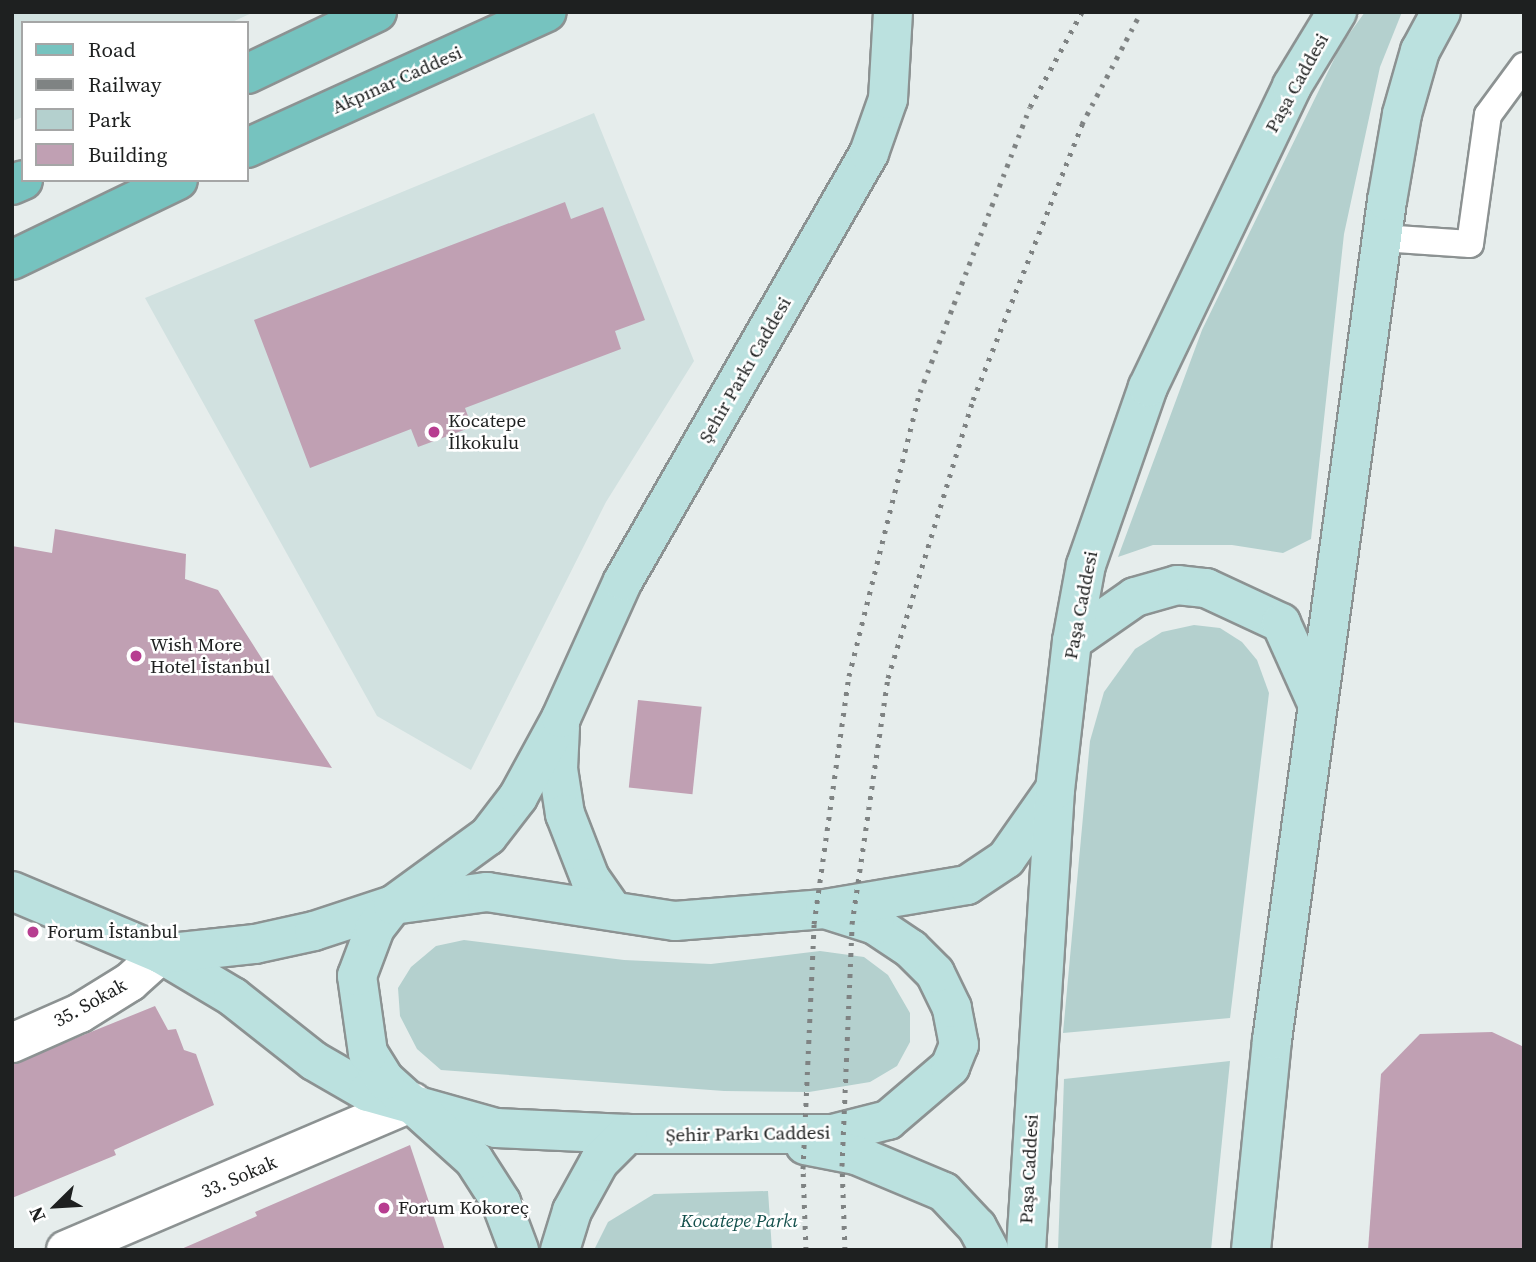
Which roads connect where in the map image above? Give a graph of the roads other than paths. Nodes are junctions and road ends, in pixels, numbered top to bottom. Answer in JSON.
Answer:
{"nodes":[{"id":1,"x":377,"y":12,"type":"edge"},
{"id":2,"x":547,"y":12,"type":"edge"},
{"id":3,"x":893,"y":12,"type":"edge"},
{"id":4,"x":1337,"y":12,"type":"edge"},
{"id":5,"x":1441,"y":12,"type":"edge"},
{"id":6,"x":1524,"y":65,"type":"edge"},
{"id":7,"x":248,"y":74,"type":"edge"},
{"id":8,"x":248,"y":148,"type":"edge"},
{"id":9,"x":174,"y":182,"type":"edge"},
{"id":10,"x":1382,"y":238,"type":"junction"},
{"id":11,"x":12,"y":260,"type":"edge"},
{"id":12,"x":1072,"y":641,"type":"junction"},
{"id":13,"x":1318,"y":705,"type":"junction"},
{"id":14,"x":561,"y":718,"type":"junction"},
{"id":15,"x":1055,"y":790,"type":"junction"},
{"id":16,"x":12,"y":891,"type":"edge"},
{"id":17,"x":393,"y":905,"type":"junction"},
{"id":18,"x":825,"y":909,"type":"junction"},
{"id":19,"x":613,"y":911,"type":"junction"},
{"id":20,"x":161,"y":954,"type":"junction"},
{"id":21,"x":12,"y":1042,"type":"edge"},
{"id":22,"x":412,"y":1102,"type":"junction"},
{"id":23,"x":627,"y":1134,"type":"junction"},
{"id":24,"x":765,"y":1137,"type":"junction"},
{"id":25,"x":65,"y":1250,"type":"edge"},
{"id":26,"x":519,"y":1250,"type":"edge"},
{"id":27,"x":560,"y":1250,"type":"edge"},
{"id":28,"x":989,"y":1250,"type":"edge"},
{"id":29,"x":1026,"y":1250,"type":"edge"},
{"id":30,"x":1251,"y":1250,"type":"edge"}],
"edges":[{"from":1,"to":7,"type":"main road"},
{"from":2,"to":8,"type":"main road","name":"Akpınar Caddesi"},
{"from":3,"to":14,"type":"main road","name":"Şehir Parkı Caddesi"},
{"from":4,"to":12,"type":"main road","name":"Paşa Caddesi"},
{"from":5,"to":10,"type":"main road"},
{"from":6,"to":10,"type":"lane"},
{"from":9,"to":11,"type":"main road"},
{"from":10,"to":13,"type":"main road"},
{"from":12,"to":13,"type":"main road"},
{"from":12,"to":15,"type":"main road","name":"Paşa Caddesi"},
{"from":13,"to":30,"type":"main road"},
{"from":14,"to":17,"type":"main road","name":"Şehir Parkı Caddesi"},
{"from":14,"to":19,"type":"main road","name":"Şehir Parkı Caddesi"},
{"from":15,"to":18,"type":"main road"},
{"from":15,"to":29,"type":"main road","name":"Paşa Caddesi"},
{"from":16,"to":20,"type":"main road"},
{"from":17,"to":19,"type":"main road","name":"Şehir Parkı Caddesi"},
{"from":17,"to":20,"type":"main road"},
{"from":17,"to":22,"type":"main road","name":"Şehir Parkı Caddesi"},
{"from":18,"to":19,"type":"main road","name":"Şehir Parkı Caddesi"},
{"from":18,"to":24,"type":"main road","name":"Şehir Parkı Caddesi"},
{"from":20,"to":21,"type":"street","name":"35. Sokak"},
{"from":20,"to":22,"type":"main road"},
{"from":22,"to":23,"type":"main road","name":"Şehir Parkı Caddesi"},
{"from":22,"to":25,"type":"street","name":"33. Sokak"},
{"from":22,"to":26,"type":"main road","name":"Şehir Parkı Caddesi"},
{"from":23,"to":24,"type":"main road","name":"Şehir Parkı Caddesi"},
{"from":23,"to":27,"type":"main road"},
{"from":24,"to":28,"type":"main road"}]}
